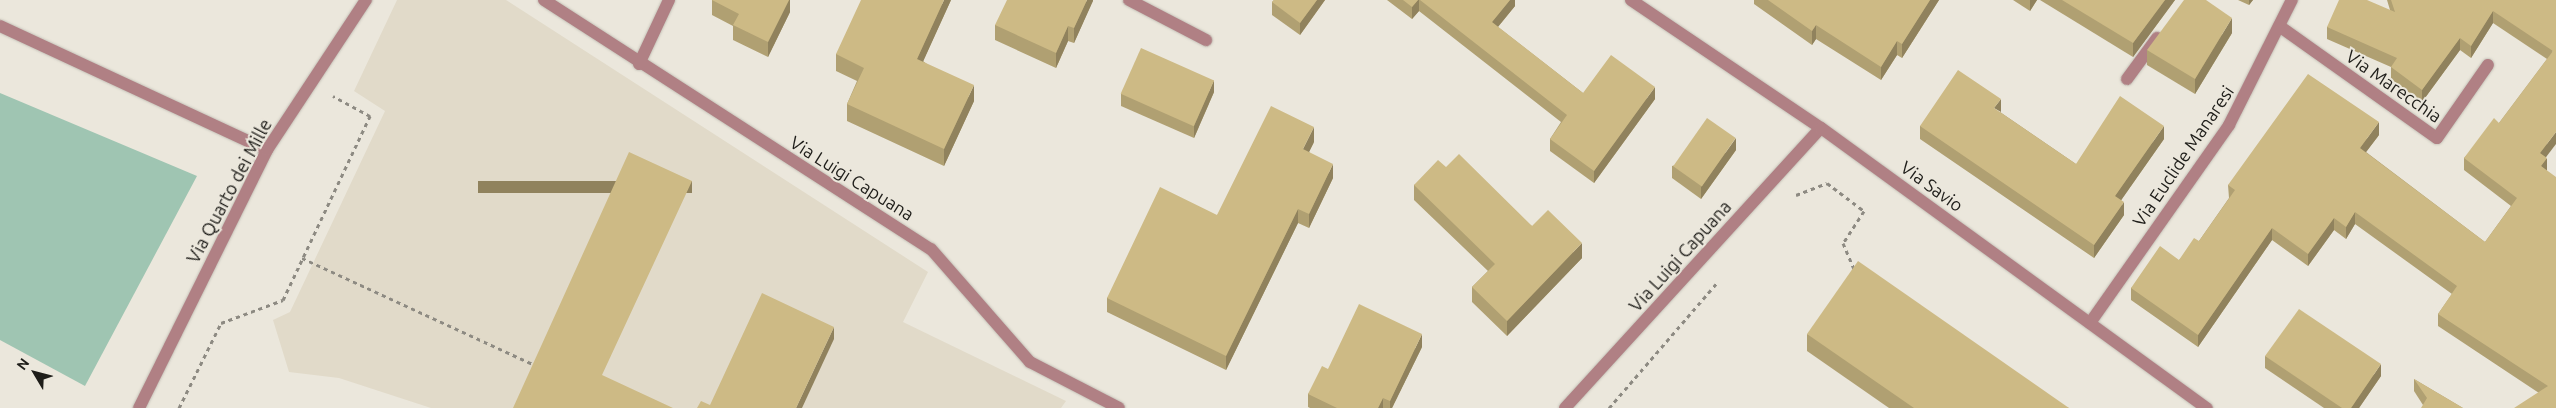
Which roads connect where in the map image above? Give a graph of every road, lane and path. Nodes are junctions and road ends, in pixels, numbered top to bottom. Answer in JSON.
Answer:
{"nodes":[{"id":1,"x":366,"y":0,"type":"edge"},
{"id":2,"x":544,"y":0,"type":"edge"},
{"id":3,"x":669,"y":0,"type":"edge"},
{"id":4,"x":1129,"y":0,"type":"edge"},
{"id":5,"x":1631,"y":0,"type":"edge"},
{"id":6,"x":2292,"y":0,"type":"edge"},
{"id":7,"x":2168,"y":24,"type":"edge"},
{"id":8,"x":0,"y":26,"type":"edge"},
{"id":9,"x":2282,"y":28,"type":"junction"},
{"id":10,"x":1206,"y":40,"type":"dead end"},
{"id":11,"x":639,"y":64,"type":"junction"},
{"id":12,"x":2488,"y":65,"type":"dead end"},
{"id":13,"x":2127,"y":80,"type":"dead end"},
{"id":14,"x":310,"y":84,"type":"junction"},
{"id":15,"x":1821,"y":128,"type":"junction"},
{"id":16,"x":267,"y":150,"type":"junction"},
{"id":17,"x":1793,"y":196,"type":"dead end"},
{"id":18,"x":302,"y":258,"type":"junction"},
{"id":19,"x":1857,"y":275,"type":"edge"},
{"id":20,"x":1723,"y":276,"type":"dead end"},
{"id":21,"x":2090,"y":323,"type":"junction"},
{"id":22,"x":538,"y":366,"type":"edge"},
{"id":23,"x":139,"y":408,"type":"edge"},
{"id":24,"x":179,"y":408,"type":"edge"},
{"id":25,"x":1119,"y":408,"type":"edge"},
{"id":26,"x":1565,"y":408,"type":"edge"},
{"id":27,"x":1609,"y":408,"type":"edge"},
{"id":28,"x":2207,"y":408,"type":"edge"}],
"edges":[{"from":1,"to":14,"type":"street","name":"Via Quarto dei Mille"},
{"from":2,"to":11,"type":"street","name":"Via Luigi Capuana"},
{"from":3,"to":11,"type":"street"},
{"from":4,"to":10,"type":"street"},
{"from":5,"to":15,"type":"street","name":"Via Savio"},
{"from":6,"to":9,"type":"street","name":"Via Euclide Manaresi"},
{"from":7,"to":13,"type":"street"},
{"from":8,"to":16,"type":"street"},
{"from":9,"to":12,"type":"street","name":"Via Marecchia"},
{"from":9,"to":21,"type":"street","name":"Via Euclide Manaresi"},
{"from":11,"to":25,"type":"street","name":"Via Luigi Capuana"},
{"from":14,"to":16,"type":"street","name":"Via Quarto dei Mille"},
{"from":14,"to":18,"type":"path"},
{"from":15,"to":21,"type":"street","name":"Via Savio"},
{"from":15,"to":26,"type":"street","name":"Via Luigi Capuana"},
{"from":16,"to":23,"type":"street","name":"Via Quarto dei Mille"},
{"from":17,"to":19,"type":"path"},
{"from":18,"to":22,"type":"path"},
{"from":18,"to":24,"type":"path"},
{"from":20,"to":27,"type":"path"},
{"from":21,"to":28,"type":"street","name":"Via Savio"}]}
